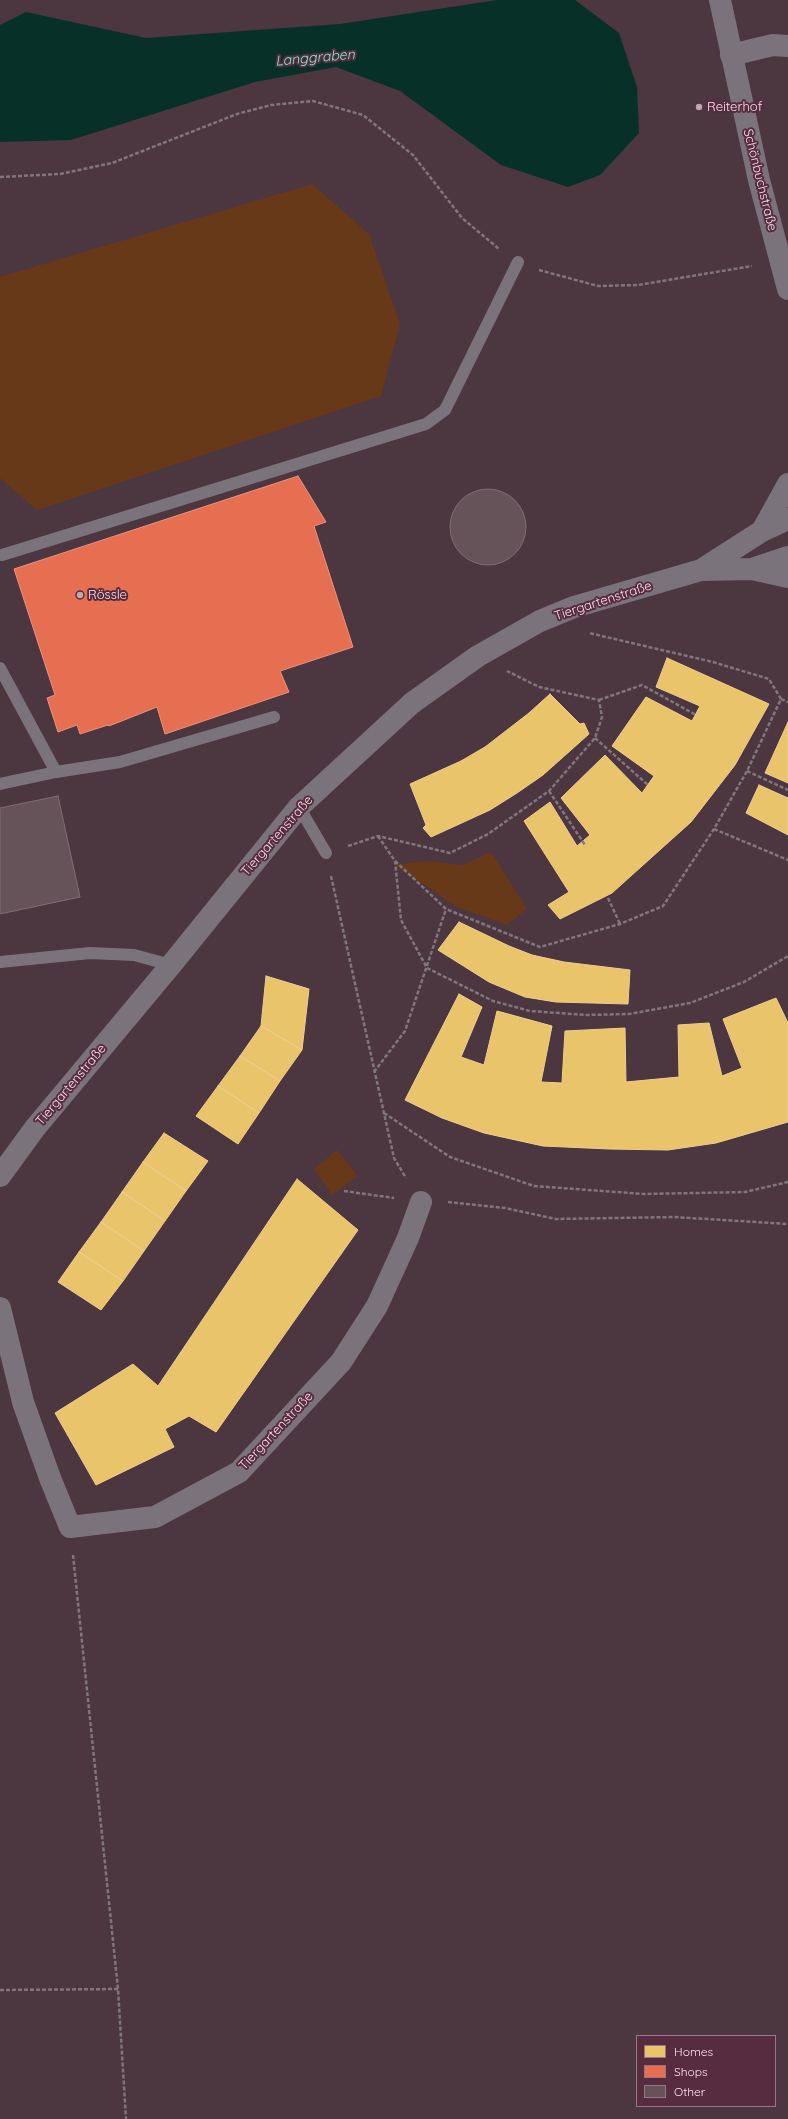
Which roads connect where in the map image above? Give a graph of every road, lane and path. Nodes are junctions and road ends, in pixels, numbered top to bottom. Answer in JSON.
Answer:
{"nodes":[{"id":1,"x":720,"y":0,"type":"edge"},
{"id":2,"x":788,"y":46,"type":"edge"},
{"id":3,"x":731,"y":55,"type":"junction"},
{"id":4,"x":0,"y":177,"type":"edge"},
{"id":5,"x":780,"y":261,"type":"junction"},
{"id":6,"x":518,"y":262,"type":"junction"},
{"id":7,"x":788,"y":289,"type":"edge"},
{"id":8,"x":788,"y":484,"type":"edge"},
{"id":9,"x":788,"y":519,"type":"edge"},
{"id":10,"x":762,"y":532,"type":"junction"},
{"id":11,"x":1,"y":553,"type":"edge"},
{"id":12,"x":788,"y":557,"type":"edge"},
{"id":13,"x":752,"y":569,"type":"junction"},
{"id":14,"x":701,"y":570,"type":"junction"},
{"id":15,"x":788,"y":577,"type":"edge"},
{"id":16,"x":585,"y":632,"type":"dead end"},
{"id":17,"x":0,"y":668,"type":"edge"},
{"id":18,"x":539,"y":687,"type":"dead end"},
{"id":19,"x":599,"y":700,"type":"junction"},
{"id":20,"x":781,"y":700,"type":"junction"},
{"id":21,"x":788,"y":702,"type":"edge"},
{"id":22,"x":696,"y":715,"type":"dead end"},
{"id":23,"x":274,"y":718,"type":"dead end"},
{"id":24,"x":595,"y":738,"type":"junction"},
{"id":25,"x":747,"y":771,"type":"junction"},
{"id":26,"x":56,"y":772,"type":"junction"},
{"id":27,"x":0,"y":784,"type":"edge"},
{"id":28,"x":648,"y":785,"type":"dead end"},
{"id":29,"x":788,"y":790,"type":"edge"},
{"id":30,"x":549,"y":791,"type":"junction"},
{"id":31,"x":299,"y":807,"type":"junction"},
{"id":32,"x":714,"y":829,"type":"junction"},
{"id":33,"x":378,"y":836,"type":"junction"},
{"id":34,"x":585,"y":845,"type":"dead end"},
{"id":35,"x":326,"y":853,"type":"junction"},
{"id":36,"x":788,"y":860,"type":"edge"},
{"id":37,"x":395,"y":861,"type":"junction"},
{"id":38,"x":608,"y":898,"type":"dead end"},
{"id":39,"x":446,"y":909,"type":"junction"},
{"id":40,"x":620,"y":924,"type":"junction"},
{"id":41,"x":788,"y":956,"type":"edge"},
{"id":42,"x":0,"y":962,"type":"edge"},
{"id":43,"x":171,"y":965,"type":"junction"},
{"id":44,"x":428,"y":968,"type":"junction"},
{"id":45,"x":374,"y":1072,"type":"junction"},
{"id":46,"x":384,"y":1112,"type":"junction"},
{"id":47,"x":0,"y":1176,"type":"edge"},
{"id":48,"x":788,"y":1182,"type":"edge"},
{"id":49,"x":344,"y":1192,"type":"dead end"},
{"id":50,"x":421,"y":1202,"type":"junction"},
{"id":51,"x":788,"y":1224,"type":"edge"},
{"id":52,"x":0,"y":1308,"type":"edge"},
{"id":53,"x":70,"y":1526,"type":"junction"},
{"id":54,"x":118,"y":1989,"type":"junction"},
{"id":55,"x":0,"y":1990,"type":"edge"},
{"id":56,"x":126,"y":2119,"type":"edge"}],
"edges":[{"from":1,"to":3,"type":"street","name":"Schönbuchstraße"},
{"from":2,"to":3,"type":"street"},
{"from":3,"to":5,"type":"street","name":"Schönbuchstraße"},
{"from":4,"to":6,"type":"path"},
{"from":5,"to":6,"type":"path"},
{"from":5,"to":7,"type":"street","name":"Schönbuchstraße"},
{"from":6,"to":11,"type":"lane"},
{"from":8,"to":10,"type":"street","name":"Tiergartenstraße"},
{"from":9,"to":10,"type":"street","name":"Tiergartenstraße"},
{"from":10,"to":14,"type":"street","name":"Tiergartenstraße"},
{"from":12,"to":13,"type":"street","name":"Tiergartenstraße"},
{"from":13,"to":14,"type":"street","name":"Tiergartenstraße"},
{"from":13,"to":15,"type":"street","name":"Tiergartenstraße"},
{"from":14,"to":31,"type":"street","name":"Tiergartenstraße"},
{"from":16,"to":20,"type":"path"},
{"from":17,"to":26,"type":"lane"},
{"from":18,"to":19,"type":"path"},
{"from":19,"to":22,"type":"path"},
{"from":19,"to":24,"type":"path"},
{"from":20,"to":21,"type":"path"},
{"from":20,"to":25,"type":"path"},
{"from":23,"to":26,"type":"lane"},
{"from":24,"to":28,"type":"path"},
{"from":24,"to":30,"type":"path"},
{"from":25,"to":29,"type":"path"},
{"from":25,"to":32,"type":"path"},
{"from":26,"to":27,"type":"lane"},
{"from":30,"to":33,"type":"path"},
{"from":30,"to":34,"type":"path"},
{"from":31,"to":35,"type":"lane"},
{"from":31,"to":43,"type":"street","name":"Tiergartenstraße"},
{"from":32,"to":36,"type":"path"},
{"from":32,"to":40,"type":"path"},
{"from":33,"to":35,"type":"path"},
{"from":33,"to":37,"type":"path"},
{"from":35,"to":45,"type":"path"},
{"from":37,"to":39,"type":"path"},
{"from":37,"to":44,"type":"path"},
{"from":38,"to":40,"type":"path"},
{"from":39,"to":40,"type":"path"},
{"from":39,"to":44,"type":"path"},
{"from":41,"to":44,"type":"path"},
{"from":42,"to":43,"type":"lane"},
{"from":43,"to":47,"type":"street","name":"Tiergartenstraße"},
{"from":44,"to":45,"type":"path"},
{"from":45,"to":46,"type":"path"},
{"from":46,"to":48,"type":"path"},
{"from":46,"to":50,"type":"path"},
{"from":49,"to":50,"type":"path"},
{"from":50,"to":51,"type":"path"},
{"from":50,"to":53,"type":"street","name":"Tiergartenstraße"},
{"from":52,"to":53,"type":"street"},
{"from":53,"to":54,"type":"path"},
{"from":54,"to":55,"type":"path"},
{"from":54,"to":56,"type":"path"}]}
